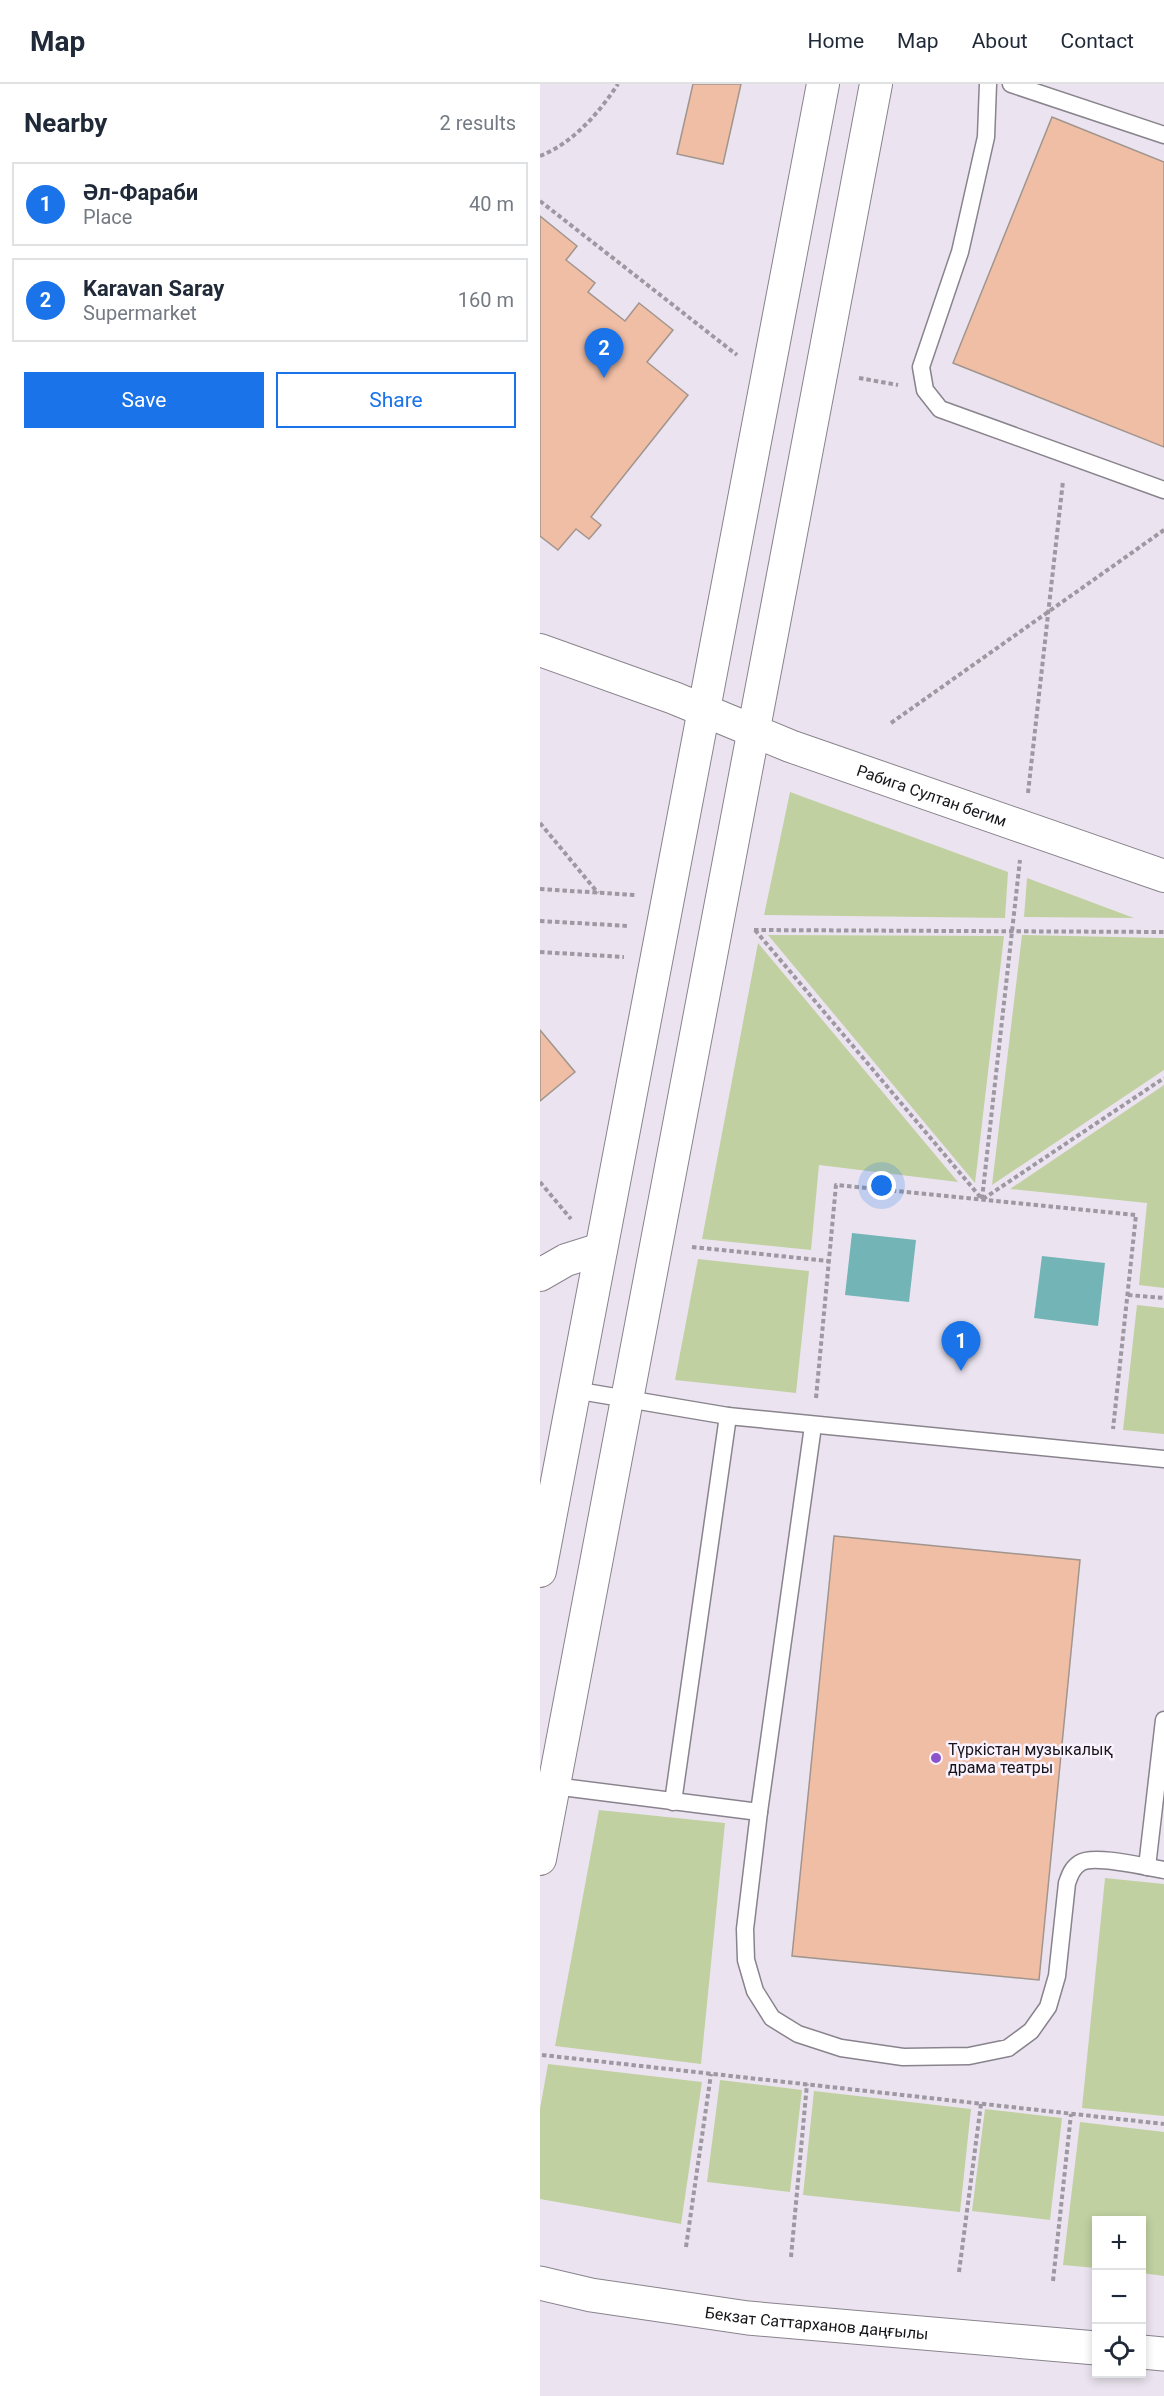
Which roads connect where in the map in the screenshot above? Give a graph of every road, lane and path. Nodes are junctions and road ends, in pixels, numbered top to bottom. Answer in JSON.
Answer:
{"nodes":[{"id":1,"x":618,"y":84,"type":"edge"},
{"id":2,"x":823,"y":84,"type":"edge"},
{"id":3,"x":876,"y":84,"type":"edge"},
{"id":4,"x":988,"y":84,"type":"edge"},
{"id":5,"x":1011,"y":84,"type":"edge"},
{"id":6,"x":1164,"y":135,"type":"edge"},
{"id":7,"x":540,"y":156,"type":"edge"},
{"id":8,"x":540,"y":201,"type":"edge"},
{"id":9,"x":737,"y":355,"type":"dead end"},
{"id":10,"x":860,"y":378,"type":"dead end"},
{"id":11,"x":925,"y":390,"type":"junction"},
{"id":12,"x":1164,"y":490,"type":"edge"},
{"id":13,"x":1164,"y":530,"type":"edge"},
{"id":14,"x":540,"y":650,"type":"edge"},
{"id":15,"x":703,"y":710,"type":"junction"},
{"id":16,"x":891,"y":723,"type":"dead end"},
{"id":17,"x":754,"y":731,"type":"junction"},
{"id":18,"x":540,"y":823,"type":"edge"},
{"id":19,"x":1164,"y":876,"type":"edge"},
{"id":20,"x":540,"y":889,"type":"edge"},
{"id":21,"x":598,"y":893,"type":"junction"},
{"id":22,"x":636,"y":895,"type":"dead end"},
{"id":23,"x":540,"y":921,"type":"edge"},
{"id":24,"x":630,"y":926,"type":"dead end"},
{"id":25,"x":1164,"y":932,"type":"edge"},
{"id":26,"x":540,"y":952,"type":"edge"},
{"id":27,"x":624,"y":957,"type":"dead end"},
{"id":28,"x":1164,"y":1078,"type":"edge"},
{"id":29,"x":540,"y":1182,"type":"edge"},
{"id":30,"x":982,"y":1199,"type":"junction"},
{"id":31,"x":573,"y":1222,"type":"dead end"},
{"id":32,"x":692,"y":1247,"type":"dead end"},
{"id":33,"x":601,"y":1249,"type":"junction"},
{"id":34,"x":829,"y":1261,"type":"junction"},
{"id":35,"x":544,"y":1266,"type":"edge"},
{"id":36,"x":1128,"y":1295,"type":"junction"},
{"id":37,"x":1164,"y":1298,"type":"edge"},
{"id":38,"x":574,"y":1390,"type":"junction"},
{"id":39,"x":627,"y":1400,"type":"junction"},
{"id":40,"x":728,"y":1416,"type":"junction"},
{"id":41,"x":813,"y":1426,"type":"junction"},
{"id":42,"x":1111,"y":1454,"type":"junction"},
{"id":43,"x":1164,"y":1459,"type":"edge"},
{"id":44,"x":540,"y":1571,"type":"edge"},
{"id":45,"x":1164,"y":1720,"type":"edge"},
{"id":46,"x":554,"y":1786,"type":"junction"},
{"id":47,"x":673,"y":1802,"type":"junction"},
{"id":48,"x":759,"y":1812,"type":"junction"},
{"id":49,"x":540,"y":1859,"type":"edge"},
{"id":50,"x":1156,"y":1868,"type":"edge"},
{"id":51,"x":542,"y":2055,"type":"dead end"},
{"id":52,"x":711,"y":2074,"type":"junction"},
{"id":53,"x":807,"y":2084,"type":"junction"},
{"id":54,"x":981,"y":2104,"type":"junction"},
{"id":55,"x":1071,"y":2114,"type":"junction"},
{"id":56,"x":1164,"y":2124,"type":"edge"},
{"id":57,"x":686,"y":2247,"type":"dead end"},
{"id":58,"x":791,"y":2257,"type":"dead end"},
{"id":59,"x":959,"y":2272,"type":"dead end"},
{"id":60,"x":1053,"y":2281,"type":"dead end"},
{"id":61,"x":540,"y":2283,"type":"edge"},
{"id":62,"x":1092,"y":2348,"type":"edge"},
{"id":63,"x":1146,"y":2352,"type":"edge"},
{"id":64,"x":1164,"y":2354,"type":"edge"}],
"edges":[{"from":1,"to":7,"type":"path"},
{"from":2,"to":15,"type":"street"},
{"from":3,"to":17,"type":"street"},
{"from":4,"to":11,"type":"lane"},
{"from":5,"to":6,"type":"lane"},
{"from":8,"to":9,"type":"path"},
{"from":10,"to":11,"type":"path"},
{"from":11,"to":12,"type":"lane"},
{"from":13,"to":16,"type":"path"},
{"from":14,"to":15,"type":"street","name":"Рабига Султан бегим"},
{"from":15,"to":17,"type":"street","name":"Рабига Султан бегим"},
{"from":15,"to":33,"type":"street"},
{"from":17,"to":19,"type":"street","name":"Рабига Султан бегим"},
{"from":17,"to":39,"type":"street"},
{"from":18,"to":21,"type":"path"},
{"from":20,"to":21,"type":"path"},
{"from":21,"to":22,"type":"path"},
{"from":23,"to":24,"type":"path"},
{"from":25,"to":30,"type":"path"},
{"from":26,"to":27,"type":"path"},
{"from":28,"to":30,"type":"path"},
{"from":29,"to":31,"type":"path"},
{"from":30,"to":34,"type":"path"},
{"from":30,"to":36,"type":"path"},
{"from":32,"to":34,"type":"path"},
{"from":33,"to":35,"type":"street"},
{"from":33,"to":38,"type":"street"},
{"from":34,"to":41,"type":"path"},
{"from":36,"to":37,"type":"path"},
{"from":36,"to":42,"type":"path"},
{"from":38,"to":39,"type":"lane"},
{"from":38,"to":44,"type":"street"},
{"from":39,"to":40,"type":"lane"},
{"from":39,"to":46,"type":"street"},
{"from":40,"to":41,"type":"lane"},
{"from":40,"to":47,"type":"lane"},
{"from":41,"to":42,"type":"lane"},
{"from":41,"to":48,"type":"lane"},
{"from":42,"to":43,"type":"lane"},
{"from":45,"to":50,"type":"lane"},
{"from":46,"to":47,"type":"lane"},
{"from":46,"to":49,"type":"street"},
{"from":47,"to":48,"type":"lane"},
{"from":48,"to":50,"type":"lane"},
{"from":51,"to":52,"type":"path"},
{"from":52,"to":53,"type":"path"},
{"from":52,"to":57,"type":"path"},
{"from":53,"to":54,"type":"path"},
{"from":53,"to":58,"type":"path"},
{"from":54,"to":55,"type":"path"},
{"from":54,"to":59,"type":"path"},
{"from":55,"to":56,"type":"path"},
{"from":55,"to":60,"type":"path"},
{"from":61,"to":62,"type":"main road","name":"Бекзат Саттарханов даңғылы"},
{"from":63,"to":64,"type":"main road"}]}
